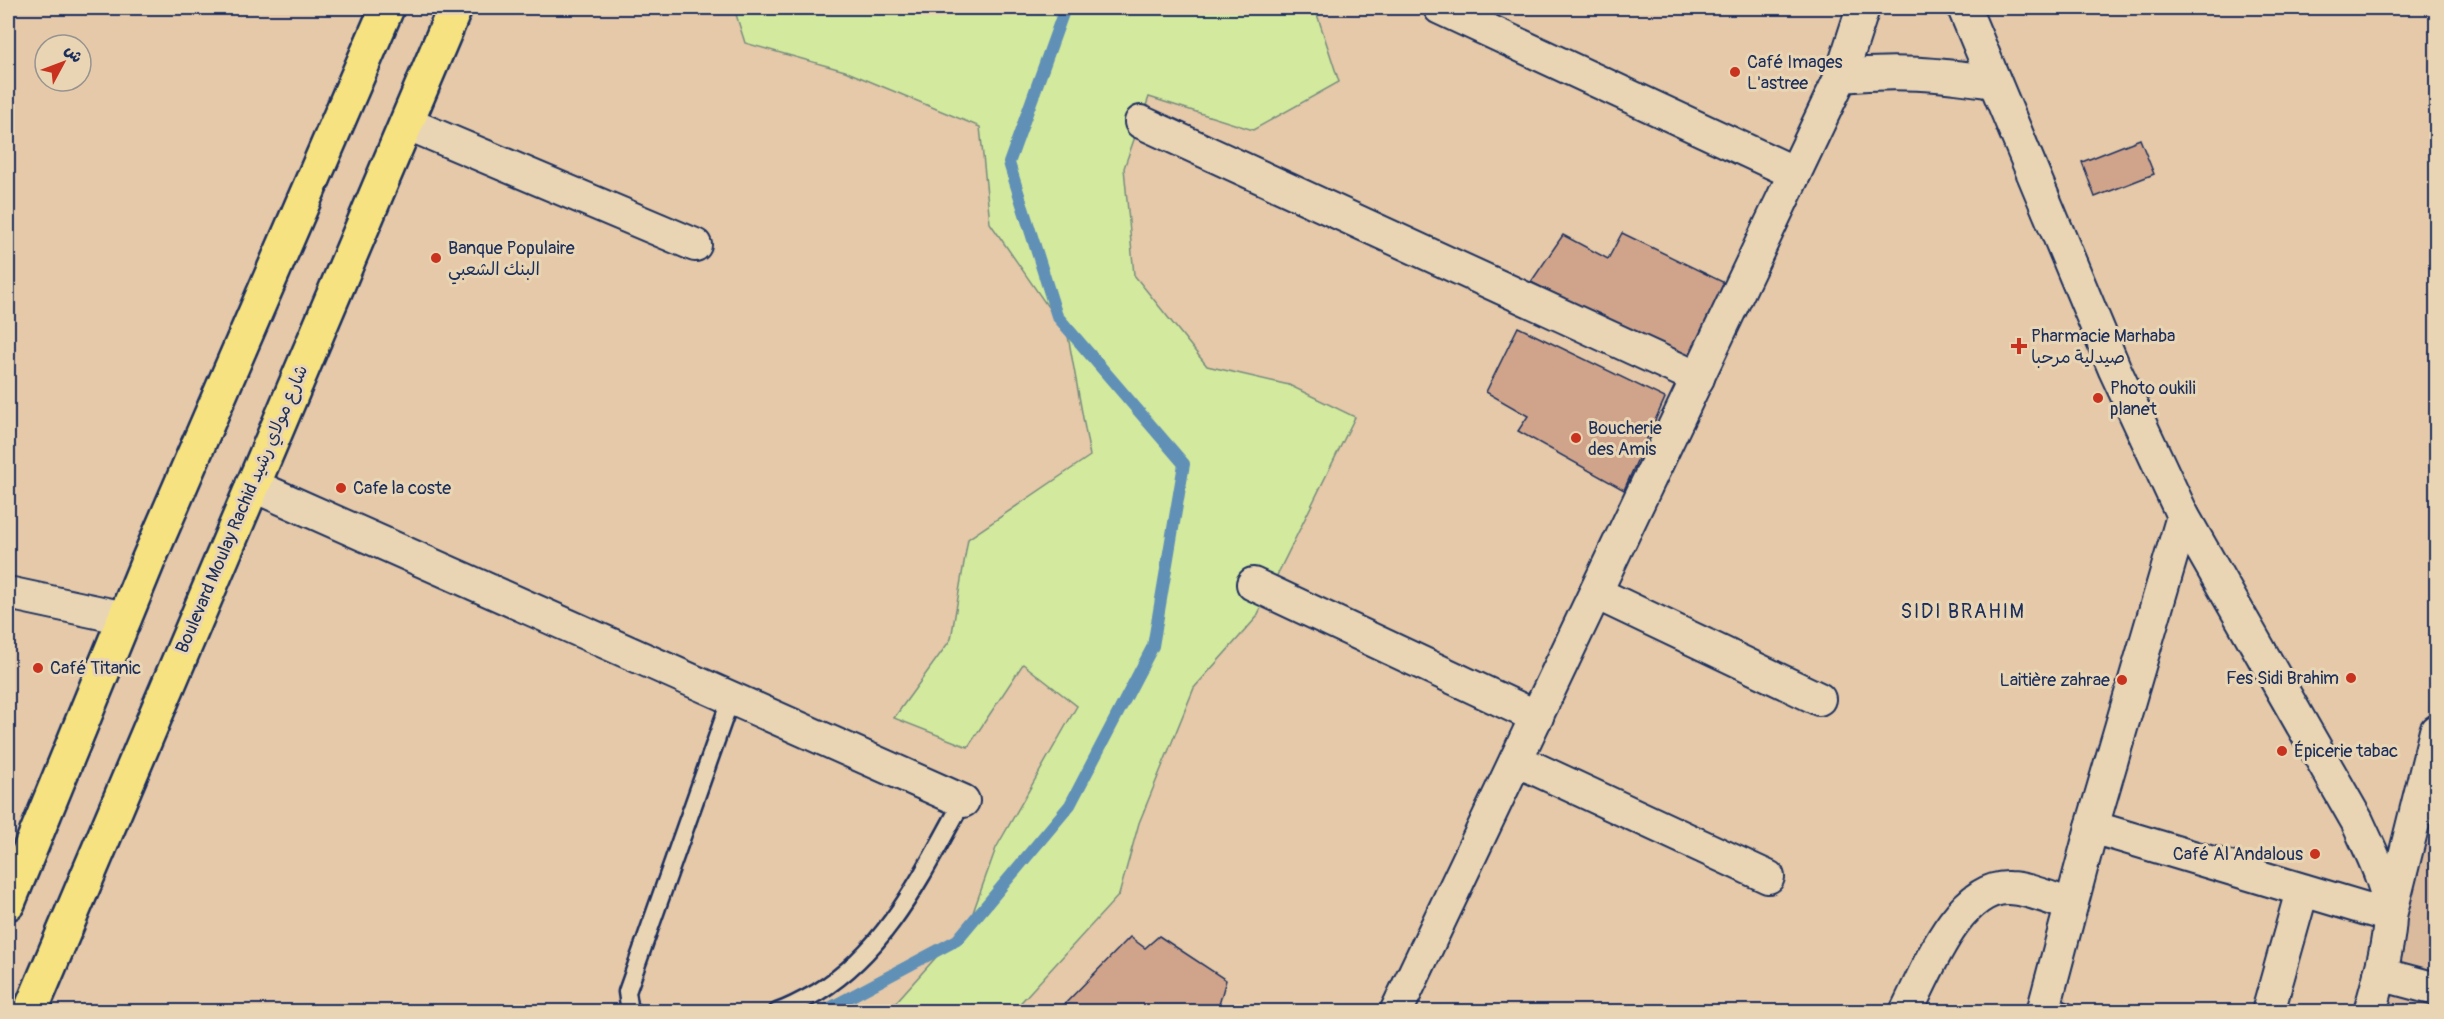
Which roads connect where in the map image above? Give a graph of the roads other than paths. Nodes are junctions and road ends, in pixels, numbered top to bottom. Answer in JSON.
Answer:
{"nodes":[{"id":1,"x":387,"y":8,"type":"edge"},
{"id":2,"x":455,"y":8,"type":"edge"},
{"id":3,"x":1440,"y":8,"type":"edge"},
{"id":4,"x":1863,"y":8,"type":"edge"},
{"id":5,"x":1964,"y":8,"type":"edge"},
{"id":6,"x":1841,"y":76,"type":"junction"},
{"id":7,"x":1994,"y":82,"type":"junction"},
{"id":8,"x":1141,"y":122,"type":"dead end"},
{"id":9,"x":406,"y":123,"type":"junction"},
{"id":10,"x":1795,"y":173,"type":"junction"},
{"id":11,"x":696,"y":245,"type":"dead end"},
{"id":12,"x":1698,"y":378,"type":"junction"},
{"id":13,"x":252,"y":485,"type":"junction"},
{"id":14,"x":2183,"y":516,"type":"junction"},
{"id":15,"x":1253,"y":584,"type":"dead end"},
{"id":16,"x":8,"y":593,"type":"edge"},
{"id":17,"x":1596,"y":593,"type":"junction"},
{"id":18,"x":125,"y":618,"type":"junction"},
{"id":19,"x":731,"y":698,"type":"junction"},
{"id":20,"x":1819,"y":699,"type":"dead end"},
{"id":21,"x":1537,"y":717,"type":"junction"},
{"id":22,"x":2436,"y":731,"type":"edge"},
{"id":23,"x":1516,"y":760,"type":"junction"},
{"id":24,"x":963,"y":801,"type":"joint"},
{"id":25,"x":2092,"y":827,"type":"junction"},
{"id":26,"x":1768,"y":877,"type":"dead end"},
{"id":27,"x":2302,"y":891,"type":"junction"},
{"id":28,"x":8,"y":903,"type":"edge"},
{"id":29,"x":2071,"y":905,"type":"junction"},
{"id":30,"x":2390,"y":916,"type":"junction"},
{"id":31,"x":2380,"y":974,"type":"junction"},
{"id":32,"x":2436,"y":989,"type":"edge"},
{"id":33,"x":2051,"y":1009,"type":"edge"},
{"id":34,"x":30,"y":1011,"type":"edge"},
{"id":35,"x":630,"y":1011,"type":"edge"},
{"id":36,"x":777,"y":1011,"type":"edge"},
{"id":37,"x":1396,"y":1011,"type":"edge"},
{"id":38,"x":1906,"y":1011,"type":"edge"},
{"id":39,"x":2268,"y":1011,"type":"edge"},
{"id":40,"x":2370,"y":1011,"type":"edge"}],
"edges":[{"from":1,"to":18,"type":"main road"},
{"from":2,"to":9,"type":"main road","name":"Boulevard Moulay Rachid شارع مولاي رشيد"},
{"from":3,"to":10,"type":"street"},
{"from":4,"to":6,"type":"street"},
{"from":5,"to":7,"type":"street"},
{"from":6,"to":7,"type":"street"},
{"from":6,"to":10,"type":"street"},
{"from":7,"to":14,"type":"street"},
{"from":8,"to":12,"type":"street"},
{"from":9,"to":11,"type":"street"},
{"from":9,"to":13,"type":"main road","name":"Boulevard Moulay Rachid شارع مولاي رشيد"},
{"from":10,"to":12,"type":"street"},
{"from":12,"to":17,"type":"street"},
{"from":13,"to":19,"type":"street"},
{"from":13,"to":34,"type":"main road","name":"Boulevard Moulay Rachid شارع مولاي رشيد"},
{"from":14,"to":25,"type":"street"},
{"from":14,"to":30,"type":"street"},
{"from":15,"to":21,"type":"street"},
{"from":16,"to":18,"type":"street"},
{"from":17,"to":20,"type":"street"},
{"from":17,"to":21,"type":"street"},
{"from":18,"to":28,"type":"main road"},
{"from":19,"to":24,"type":"street"},
{"from":19,"to":35,"type":"lane"},
{"from":21,"to":23,"type":"street"},
{"from":22,"to":30,"type":"street"},
{"from":23,"to":26,"type":"street"},
{"from":23,"to":37,"type":"street"},
{"from":24,"to":36,"type":"lane"},
{"from":25,"to":27,"type":"street"},
{"from":25,"to":29,"type":"street"},
{"from":27,"to":30,"type":"street"},
{"from":27,"to":39,"type":"street"},
{"from":29,"to":33,"type":"street"},
{"from":29,"to":38,"type":"street"},
{"from":30,"to":31,"type":"street"},
{"from":31,"to":32,"type":"street"},
{"from":31,"to":40,"type":"street"}]}
